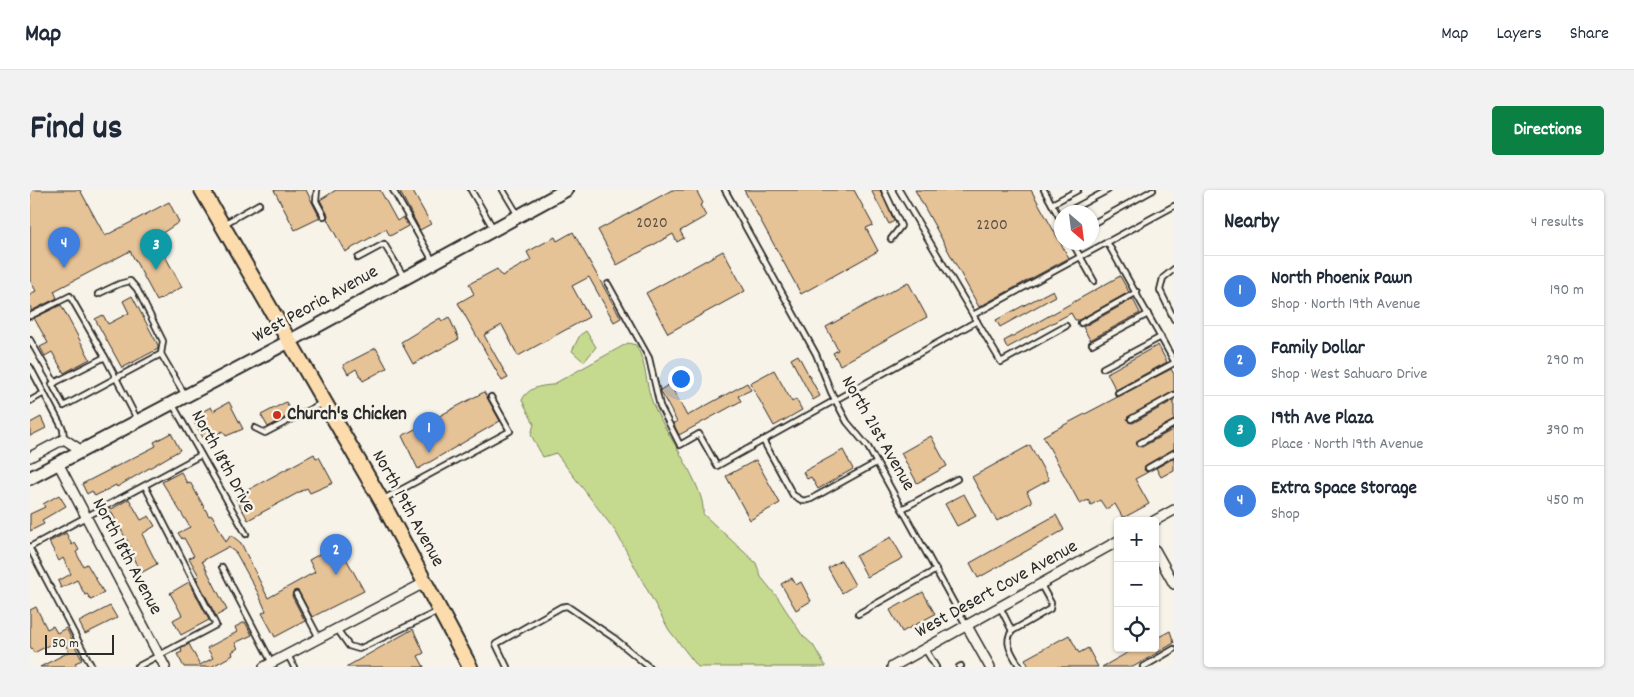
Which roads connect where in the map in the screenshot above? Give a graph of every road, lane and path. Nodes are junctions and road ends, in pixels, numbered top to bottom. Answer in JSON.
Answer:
{"nodes":[{"id":1,"x":202,"y":190,"type":"edge"},
{"id":2,"x":317,"y":190,"type":"edge"},
{"id":3,"x":393,"y":190,"type":"edge"},
{"id":4,"x":471,"y":190,"type":"edge"},
{"id":5,"x":503,"y":190,"type":"edge"},
{"id":6,"x":566,"y":190,"type":"edge"},
{"id":7,"x":725,"y":190,"type":"edge"},
{"id":8,"x":884,"y":190,"type":"edge"},
{"id":9,"x":899,"y":190,"type":"edge"},
{"id":10,"x":1044,"y":190,"type":"edge"},
{"id":11,"x":1108,"y":190,"type":"edge"},
{"id":12,"x":1153,"y":190,"type":"edge"},
{"id":13,"x":1074,"y":191,"type":"edge"},
{"id":14,"x":259,"y":204,"type":"dead end"},
{"id":15,"x":1052,"y":204,"type":"junction"},
{"id":16,"x":1080,"y":205,"type":"edge"},
{"id":17,"x":1174,"y":206,"type":"edge"},
{"id":18,"x":1054,"y":207,"type":"edge"},
{"id":19,"x":324,"y":216,"type":"dead end"},
{"id":20,"x":518,"y":216,"type":"junction"},
{"id":21,"x":1099,"y":220,"type":"edge"},
{"id":22,"x":221,"y":226,"type":"junction"},
{"id":23,"x":494,"y":230,"type":"junction"},
{"id":24,"x":891,"y":239,"type":"dead end"},
{"id":25,"x":1108,"y":242,"type":"junction"},
{"id":26,"x":1076,"y":250,"type":"edge"},
{"id":27,"x":1080,"y":257,"type":"junction"},
{"id":28,"x":358,"y":258,"type":"dead end"},
{"id":29,"x":434,"y":263,"type":"junction"},
{"id":30,"x":1174,"y":269,"type":"edge"},
{"id":31,"x":404,"y":278,"type":"junction"},
{"id":32,"x":1094,"y":281,"type":"dead end"},
{"id":33,"x":608,"y":284,"type":"dead end"},
{"id":34,"x":1137,"y":292,"type":"junction"},
{"id":35,"x":98,"y":294,"type":"dead end"},
{"id":36,"x":973,"y":314,"type":"junction"},
{"id":37,"x":1148,"y":314,"type":"junction"},
{"id":38,"x":30,"y":316,"type":"edge"},
{"id":39,"x":1174,"y":319,"type":"edge"},
{"id":40,"x":977,"y":321,"type":"junction"},
{"id":41,"x":1081,"y":323,"type":"dead end"},
{"id":42,"x":1066,"y":326,"type":"dead end"},
{"id":43,"x":1161,"y":337,"type":"junction"},
{"id":44,"x":30,"y":340,"type":"edge"},
{"id":45,"x":288,"y":342,"type":"junction"},
{"id":46,"x":1092,"y":344,"type":"dead end"},
{"id":47,"x":162,"y":354,"type":"junction"},
{"id":48,"x":105,"y":357,"type":"junction"},
{"id":49,"x":1174,"y":362,"type":"edge"},
{"id":50,"x":30,"y":367,"type":"edge"},
{"id":51,"x":1103,"y":368,"type":"dead end"},
{"id":52,"x":116,"y":378,"type":"junction"},
{"id":53,"x":56,"y":383,"type":"junction"},
{"id":54,"x":44,"y":393,"type":"junction"},
{"id":55,"x":1118,"y":393,"type":"dead end"},
{"id":56,"x":1174,"y":395,"type":"edge"},
{"id":57,"x":491,"y":396,"type":"dead end"},
{"id":58,"x":186,"y":397,"type":"junction"},
{"id":59,"x":30,"y":400,"type":"edge"},
{"id":60,"x":835,"y":400,"type":"junction"},
{"id":61,"x":324,"y":402,"type":"junction"},
{"id":62,"x":172,"y":404,"type":"junction"},
{"id":63,"x":1131,"y":419,"type":"dead end"},
{"id":64,"x":138,"y":422,"type":"junction"},
{"id":65,"x":1174,"y":424,"type":"edge"},
{"id":66,"x":255,"y":428,"type":"dead end"},
{"id":67,"x":64,"y":439,"type":"junction"},
{"id":68,"x":763,"y":440,"type":"junction"},
{"id":69,"x":1140,"y":442,"type":"dead end"},
{"id":70,"x":82,"y":451,"type":"junction"},
{"id":71,"x":1174,"y":453,"type":"edge"},
{"id":72,"x":201,"y":455,"type":"junction"},
{"id":73,"x":30,"y":457,"type":"edge"},
{"id":74,"x":58,"y":463,"type":"junction"},
{"id":75,"x":876,"y":463,"type":"junction"},
{"id":76,"x":1148,"y":468,"type":"dead end"},
{"id":77,"x":30,"y":478,"type":"edge"},
{"id":78,"x":957,"y":479,"type":"dead end"},
{"id":79,"x":145,"y":486,"type":"junction"},
{"id":80,"x":381,"y":500,"type":"junction"},
{"id":81,"x":902,"y":508,"type":"junction"},
{"id":82,"x":1174,"y":510,"type":"edge"},
{"id":83,"x":86,"y":516,"type":"junction"},
{"id":84,"x":1159,"y":518,"type":"edge"},
{"id":85,"x":246,"y":534,"type":"dead end"},
{"id":86,"x":1114,"y":543,"type":"edge"},
{"id":87,"x":30,"y":548,"type":"edge"},
{"id":88,"x":1159,"y":557,"type":"edge"},
{"id":89,"x":222,"y":566,"type":"dead end"},
{"id":90,"x":936,"y":570,"type":"junction"},
{"id":91,"x":426,"y":582,"type":"junction"},
{"id":92,"x":1041,"y":584,"type":"junction"},
{"id":93,"x":1174,"y":584,"type":"edge"},
{"id":94,"x":296,"y":594,"type":"dead end"},
{"id":95,"x":1000,"y":608,"type":"junction"},
{"id":96,"x":440,"y":610,"type":"junction"},
{"id":97,"x":858,"y":614,"type":"dead end"},
{"id":98,"x":967,"y":626,"type":"junction"},
{"id":99,"x":337,"y":629,"type":"junction"},
{"id":100,"x":1012,"y":631,"type":"junction"},
{"id":101,"x":319,"y":638,"type":"junction"},
{"id":102,"x":925,"y":649,"type":"junction"},
{"id":103,"x":1174,"y":649,"type":"edge"},
{"id":104,"x":288,"y":655,"type":"junction"},
{"id":105,"x":159,"y":656,"type":"junction"},
{"id":106,"x":268,"y":665,"type":"edge"},
{"id":107,"x":92,"y":667,"type":"edge"},
{"id":108,"x":137,"y":667,"type":"edge"},
{"id":109,"x":165,"y":667,"type":"edge"},
{"id":110,"x":294,"y":667,"type":"edge"},
{"id":111,"x":470,"y":667,"type":"edge"},
{"id":112,"x":507,"y":667,"type":"edge"},
{"id":113,"x":649,"y":667,"type":"edge"},
{"id":114,"x":892,"y":667,"type":"edge"},
{"id":115,"x":936,"y":667,"type":"edge"},
{"id":116,"x":990,"y":667,"type":"edge"},
{"id":117,"x":1020,"y":667,"type":"edge"},
{"id":118,"x":1142,"y":667,"type":"edge"}],
"edges":[{"from":1,"to":22,"type":"main road","name":"North 19th Avenue"},
{"from":2,"to":19,"type":"lane"},
{"from":3,"to":29,"type":"lane"},
{"from":4,"to":23,"type":"lane"},
{"from":5,"to":20,"type":"lane"},
{"from":6,"to":20,"type":"main road","name":"West Peoria Avenue"},
{"from":7,"to":60,"type":"lane","name":"North 21st Avenue"},
{"from":8,"to":24,"type":"lane"},
{"from":9,"to":36,"type":"lane"},
{"from":10,"to":15,"type":"lane"},
{"from":11,"to":16,"type":"lane"},
{"from":12,"to":21,"type":"lane"},
{"from":13,"to":15,"type":"lane"},
{"from":14,"to":22,"type":"lane"},
{"from":15,"to":18,"type":"lane"},
{"from":17,"to":25,"type":"lane"},
{"from":20,"to":23,"type":"main road","name":"West Peoria Avenue"},
{"from":22,"to":45,"type":"main road","name":"North 19th Avenue"},
{"from":23,"to":29,"type":"main road","name":"West Peoria Avenue"},
{"from":25,"to":27,"type":"lane"},
{"from":25,"to":34,"type":"lane"},
{"from":26,"to":27,"type":"lane"},
{"from":27,"to":32,"type":"lane"},
{"from":27,"to":36,"type":"lane"},
{"from":28,"to":31,"type":"lane"},
{"from":29,"to":31,"type":"main road","name":"West Peoria Avenue"},
{"from":30,"to":39,"type":"lane"},
{"from":31,"to":45,"type":"main road","name":"West Peoria Avenue"},
{"from":33,"to":68,"type":"lane"},
{"from":34,"to":37,"type":"lane"},
{"from":34,"to":41,"type":"lane"},
{"from":35,"to":47,"type":"lane"},
{"from":36,"to":40,"type":"lane"},
{"from":37,"to":43,"type":"lane"},
{"from":37,"to":46,"type":"lane"},
{"from":38,"to":48,"type":"lane"},
{"from":40,"to":42,"type":"lane"},
{"from":40,"to":60,"type":"lane"},
{"from":43,"to":49,"type":"lane"},
{"from":43,"to":51,"type":"lane"},
{"from":44,"to":53,"type":"lane"},
{"from":45,"to":58,"type":"main road","name":"West Peoria Avenue"},
{"from":45,"to":61,"type":"main road","name":"North 19th Avenue"},
{"from":47,"to":52,"type":"lane"},
{"from":47,"to":58,"type":"lane"},
{"from":48,"to":52,"type":"lane"},
{"from":48,"to":53,"type":"lane"},
{"from":49,"to":55,"type":"lane"},
{"from":50,"to":54,"type":"lane"},
{"from":52,"to":53,"type":"lane"},
{"from":52,"to":64,"type":"lane"},
{"from":54,"to":59,"type":"lane"},
{"from":54,"to":67,"type":"lane"},
{"from":56,"to":63,"type":"lane"},
{"from":57,"to":80,"type":"lane"},
{"from":58,"to":62,"type":"main road","name":"West Peoria Avenue"},
{"from":60,"to":68,"type":"lane"},
{"from":60,"to":75,"type":"lane","name":"North 21st Avenue"},
{"from":61,"to":66,"type":"lane"},
{"from":61,"to":80,"type":"main road","name":"North 19th Avenue"},
{"from":62,"to":64,"type":"main road","name":"West Peoria Avenue"},
{"from":62,"to":72,"type":"lane","name":"North 18th Drive"},
{"from":64,"to":70,"type":"main road","name":"West Peoria Avenue"},
{"from":65,"to":69,"type":"lane"},
{"from":67,"to":70,"type":"street"},
{"from":67,"to":73,"type":"street"},
{"from":68,"to":75,"type":"lane"},
{"from":70,"to":74,"type":"main road","name":"West Peoria Avenue"},
{"from":71,"to":76,"type":"lane"},
{"from":72,"to":79,"type":"lane"},
{"from":72,"to":85,"type":"lane","name":"North 18th Drive"},
{"from":74,"to":77,"type":"main road","name":"West Peoria Avenue"},
{"from":74,"to":83,"type":"street","name":"North 18th Avenue"},
{"from":75,"to":81,"type":"lane","name":"North 21st Avenue"},
{"from":78,"to":81,"type":"lane"},
{"from":79,"to":83,"type":"lane"},
{"from":79,"to":105,"type":"lane"},
{"from":80,"to":91,"type":"main road","name":"North 19th Avenue"},
{"from":81,"to":90,"type":"lane","name":"North 21st Avenue"},
{"from":82,"to":84,"type":"street"},
{"from":83,"to":87,"type":"lane"},
{"from":83,"to":105,"type":"street","name":"North 18th Avenue"},
{"from":86,"to":92,"type":"street","name":"West Desert Cove Avenue"},
{"from":87,"to":107,"type":"lane"},
{"from":88,"to":93,"type":"street"},
{"from":89,"to":106,"type":"lane"},
{"from":90,"to":97,"type":"lane"},
{"from":90,"to":98,"type":"lane","name":"North 21st Avenue"},
{"from":91,"to":96,"type":"main road","name":"North 19th Avenue"},
{"from":91,"to":99,"type":"street"},
{"from":92,"to":95,"type":"street","name":"West Desert Cove Avenue"},
{"from":92,"to":100,"type":"lane"},
{"from":94,"to":101,"type":"lane"},
{"from":95,"to":98,"type":"street","name":"West Desert Cove Avenue"},
{"from":95,"to":100,"type":"lane"},
{"from":96,"to":99,"type":"lane"},
{"from":96,"to":111,"type":"main road","name":"North 19th Avenue"},
{"from":98,"to":102,"type":"street","name":"West Desert Cove Avenue"},
{"from":98,"to":116,"type":"street","name":"North 21st Avenue"},
{"from":99,"to":101,"type":"street"},
{"from":100,"to":117,"type":"lane"},
{"from":101,"to":104,"type":"street"},
{"from":102,"to":114,"type":"street","name":"West Desert Cove Avenue"},
{"from":102,"to":115,"type":"lane"},
{"from":103,"to":118,"type":"lane"},
{"from":104,"to":106,"type":"street"},
{"from":104,"to":110,"type":"lane"},
{"from":105,"to":108,"type":"lane"},
{"from":105,"to":109,"type":"street","name":"North 18th Avenue"},
{"from":112,"to":113,"type":"lane"}]}
